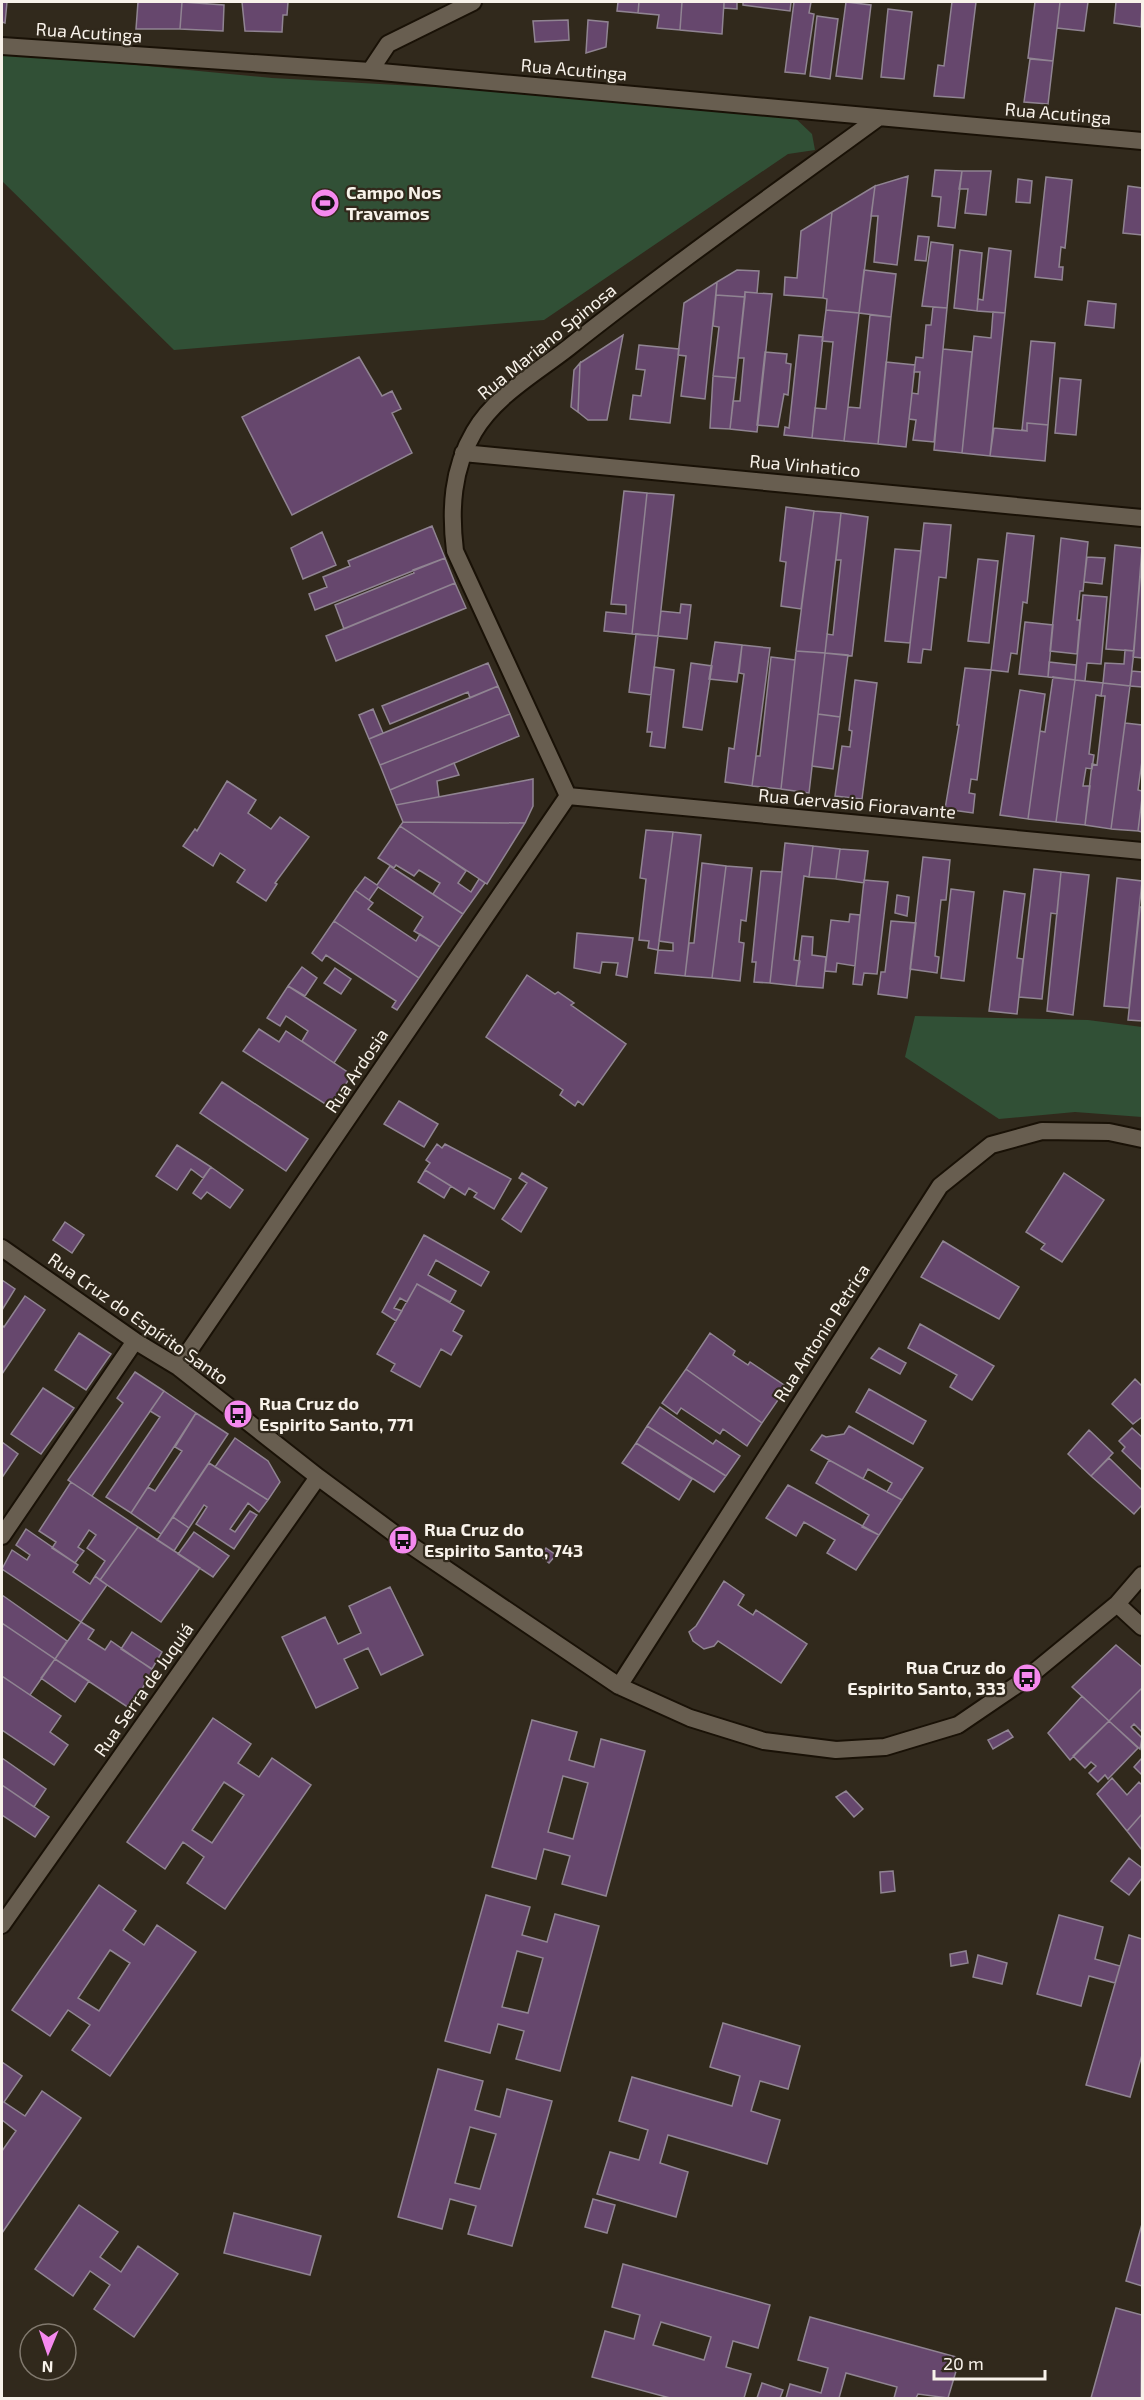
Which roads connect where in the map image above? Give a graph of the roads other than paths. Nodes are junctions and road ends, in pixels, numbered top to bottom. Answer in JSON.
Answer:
{"nodes":[{"id":1,"x":473,"y":2,"type":"edge"},
{"id":2,"x":2,"y":46,"type":"edge"},
{"id":3,"x":370,"y":71,"type":"junction"},
{"id":4,"x":878,"y":118,"type":"junction"},
{"id":5,"x":1143,"y":141,"type":"edge"},
{"id":6,"x":463,"y":453,"type":"junction"},
{"id":7,"x":1143,"y":518,"type":"edge"},
{"id":8,"x":568,"y":796,"type":"junction"},
{"id":9,"x":1143,"y":851,"type":"edge"},
{"id":10,"x":1143,"y":1139,"type":"edge"},
{"id":11,"x":2,"y":1248,"type":"edge"},
{"id":12,"x":135,"y":1341,"type":"junction"},
{"id":13,"x":178,"y":1367,"type":"junction"},
{"id":14,"x":318,"y":1477,"type":"junction"},
{"id":15,"x":2,"y":1536,"type":"edge"},
{"id":16,"x":1143,"y":1575,"type":"edge"},
{"id":17,"x":1117,"y":1604,"type":"junction"},
{"id":18,"x":1143,"y":1627,"type":"edge"},
{"id":19,"x":618,"y":1686,"type":"junction"},
{"id":20,"x":2,"y":1925,"type":"edge"}],
"edges":[{"from":1,"to":3,"type":"street"},
{"from":2,"to":3,"type":"street","name":"Rua Acutinga"},
{"from":3,"to":4,"type":"street","name":"Rua Acutinga"},
{"from":4,"to":5,"type":"street","name":"Rua Acutinga"},
{"from":4,"to":6,"type":"street","name":"Rua Mariano Spinosa"},
{"from":6,"to":7,"type":"street","name":"Rua Vinhatico"},
{"from":6,"to":8,"type":"street","name":"Rua Mariano Spinosa"},
{"from":8,"to":9,"type":"street","name":"Rua Gervasio Fioravante"},
{"from":8,"to":13,"type":"street","name":"Rua Ardosia"},
{"from":10,"to":19,"type":"street","name":"Rua Antonio Petrica"},
{"from":11,"to":12,"type":"street","name":"Rua Cruz do Espírito Santo"},
{"from":12,"to":13,"type":"street","name":"Rua Cruz do Espírito Santo"},
{"from":12,"to":15,"type":"street"},
{"from":13,"to":14,"type":"street","name":"Rua Cruz do Espírito Santo"},
{"from":14,"to":19,"type":"street","name":"Rua Cruz do Espírito Santo"},
{"from":14,"to":20,"type":"street","name":"Rua Serra de Juquiá"},
{"from":16,"to":17,"type":"street","name":"Rua Cruz do Espírito Santo"},
{"from":17,"to":18,"type":"street"},
{"from":17,"to":19,"type":"street","name":"Rua Cruz do Espírito Santo"}]}
